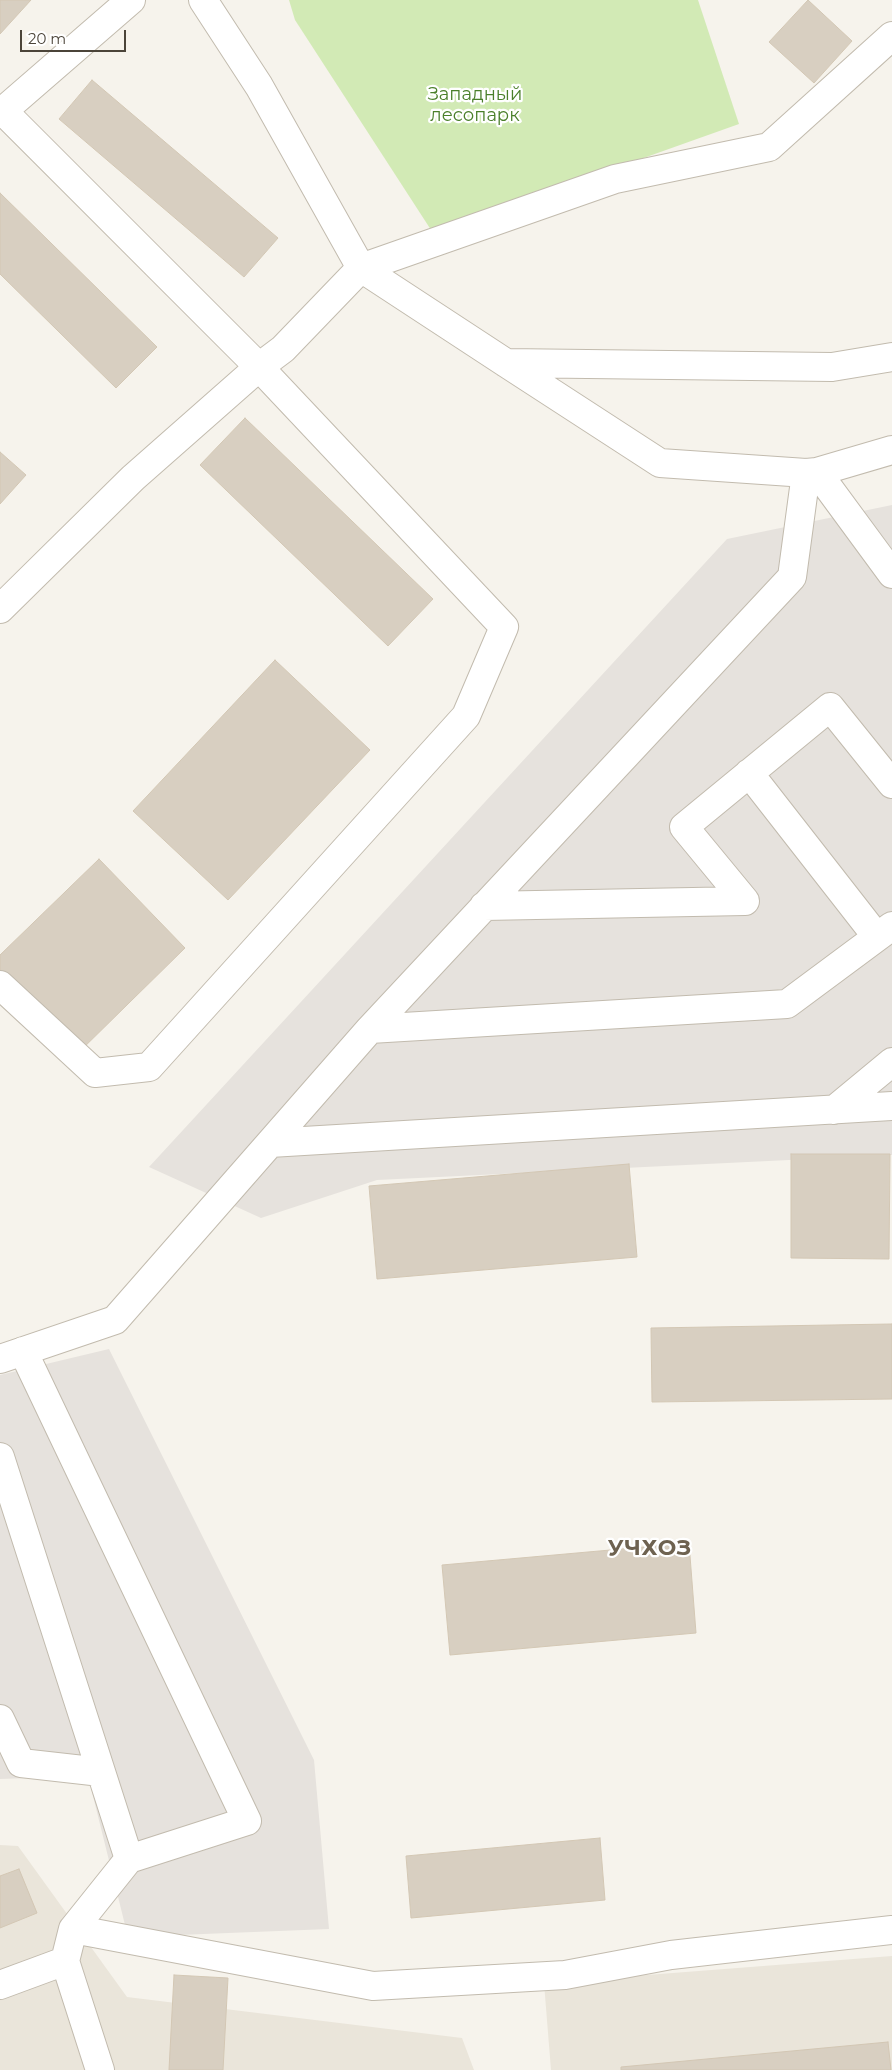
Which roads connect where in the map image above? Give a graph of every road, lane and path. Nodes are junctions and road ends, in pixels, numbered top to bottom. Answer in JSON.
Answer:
{"nodes":[{"id":1,"x":131,"y":0,"type":"edge"},
{"id":2,"x":202,"y":0,"type":"edge"},
{"id":3,"x":892,"y":36,"type":"edge"},
{"id":4,"x":2,"y":112,"type":"edge"},
{"id":5,"x":361,"y":268,"type":"junction"},
{"id":6,"x":892,"y":357,"type":"edge"},
{"id":7,"x":506,"y":363,"type":"junction"},
{"id":8,"x":259,"y":367,"type":"junction"},
{"id":9,"x":892,"y":450,"type":"edge"},
{"id":10,"x":811,"y":472,"type":"junction"},
{"id":11,"x":892,"y":574,"type":"edge"},
{"id":12,"x":0,"y":609,"type":"edge"},
{"id":13,"x":749,"y":773,"type":"junction"},
{"id":14,"x":892,"y":784,"type":"edge"},
{"id":15,"x":484,"y":906,"type":"junction"},
{"id":16,"x":885,"y":931,"type":"edge"},
{"id":17,"x":0,"y":985,"type":"edge"},
{"id":18,"x":370,"y":1029,"type":"junction"},
{"id":19,"x":892,"y":1062,"type":"edge"},
{"id":20,"x":892,"y":1106,"type":"edge"},
{"id":21,"x":834,"y":1110,"type":"junction"},
{"id":22,"x":270,"y":1143,"type":"junction"},
{"id":23,"x":11,"y":1355,"type":"edge"},
{"id":24,"x":0,"y":1456,"type":"edge"},
{"id":25,"x":0,"y":1719,"type":"edge"},
{"id":26,"x":101,"y":1772,"type":"junction"},
{"id":27,"x":129,"y":1859,"type":"junction"},
{"id":28,"x":73,"y":1929,"type":"junction"},
{"id":29,"x":892,"y":1930,"type":"edge"},
{"id":30,"x":65,"y":1961,"type":"junction"},
{"id":31,"x":0,"y":1985,"type":"edge"},
{"id":32,"x":100,"y":2070,"type":"edge"}],
"edges":[{"from":1,"to":4,"type":"street"},
{"from":2,"to":5,"type":"street"},
{"from":3,"to":5,"type":"street"},
{"from":4,"to":8,"type":"street"},
{"from":5,"to":7,"type":"street"},
{"from":5,"to":8,"type":"street"},
{"from":6,"to":7,"type":"street"},
{"from":7,"to":10,"type":"street"},
{"from":8,"to":12,"type":"street"},
{"from":8,"to":17,"type":"street"},
{"from":9,"to":10,"type":"street"},
{"from":10,"to":11,"type":"street"},
{"from":10,"to":15,"type":"street"},
{"from":13,"to":14,"type":"street"},
{"from":13,"to":15,"type":"street"},
{"from":13,"to":16,"type":"street"},
{"from":15,"to":18,"type":"street"},
{"from":16,"to":18,"type":"street"},
{"from":18,"to":22,"type":"street"},
{"from":19,"to":21,"type":"street"},
{"from":20,"to":21,"type":"street"},
{"from":21,"to":22,"type":"street"},
{"from":22,"to":23,"type":"street"},
{"from":23,"to":27,"type":"street"},
{"from":24,"to":26,"type":"street"},
{"from":25,"to":26,"type":"street"},
{"from":26,"to":27,"type":"street"},
{"from":27,"to":28,"type":"street"},
{"from":28,"to":29,"type":"street"},
{"from":28,"to":30,"type":"street"},
{"from":30,"to":31,"type":"street"},
{"from":30,"to":32,"type":"street"}]}
